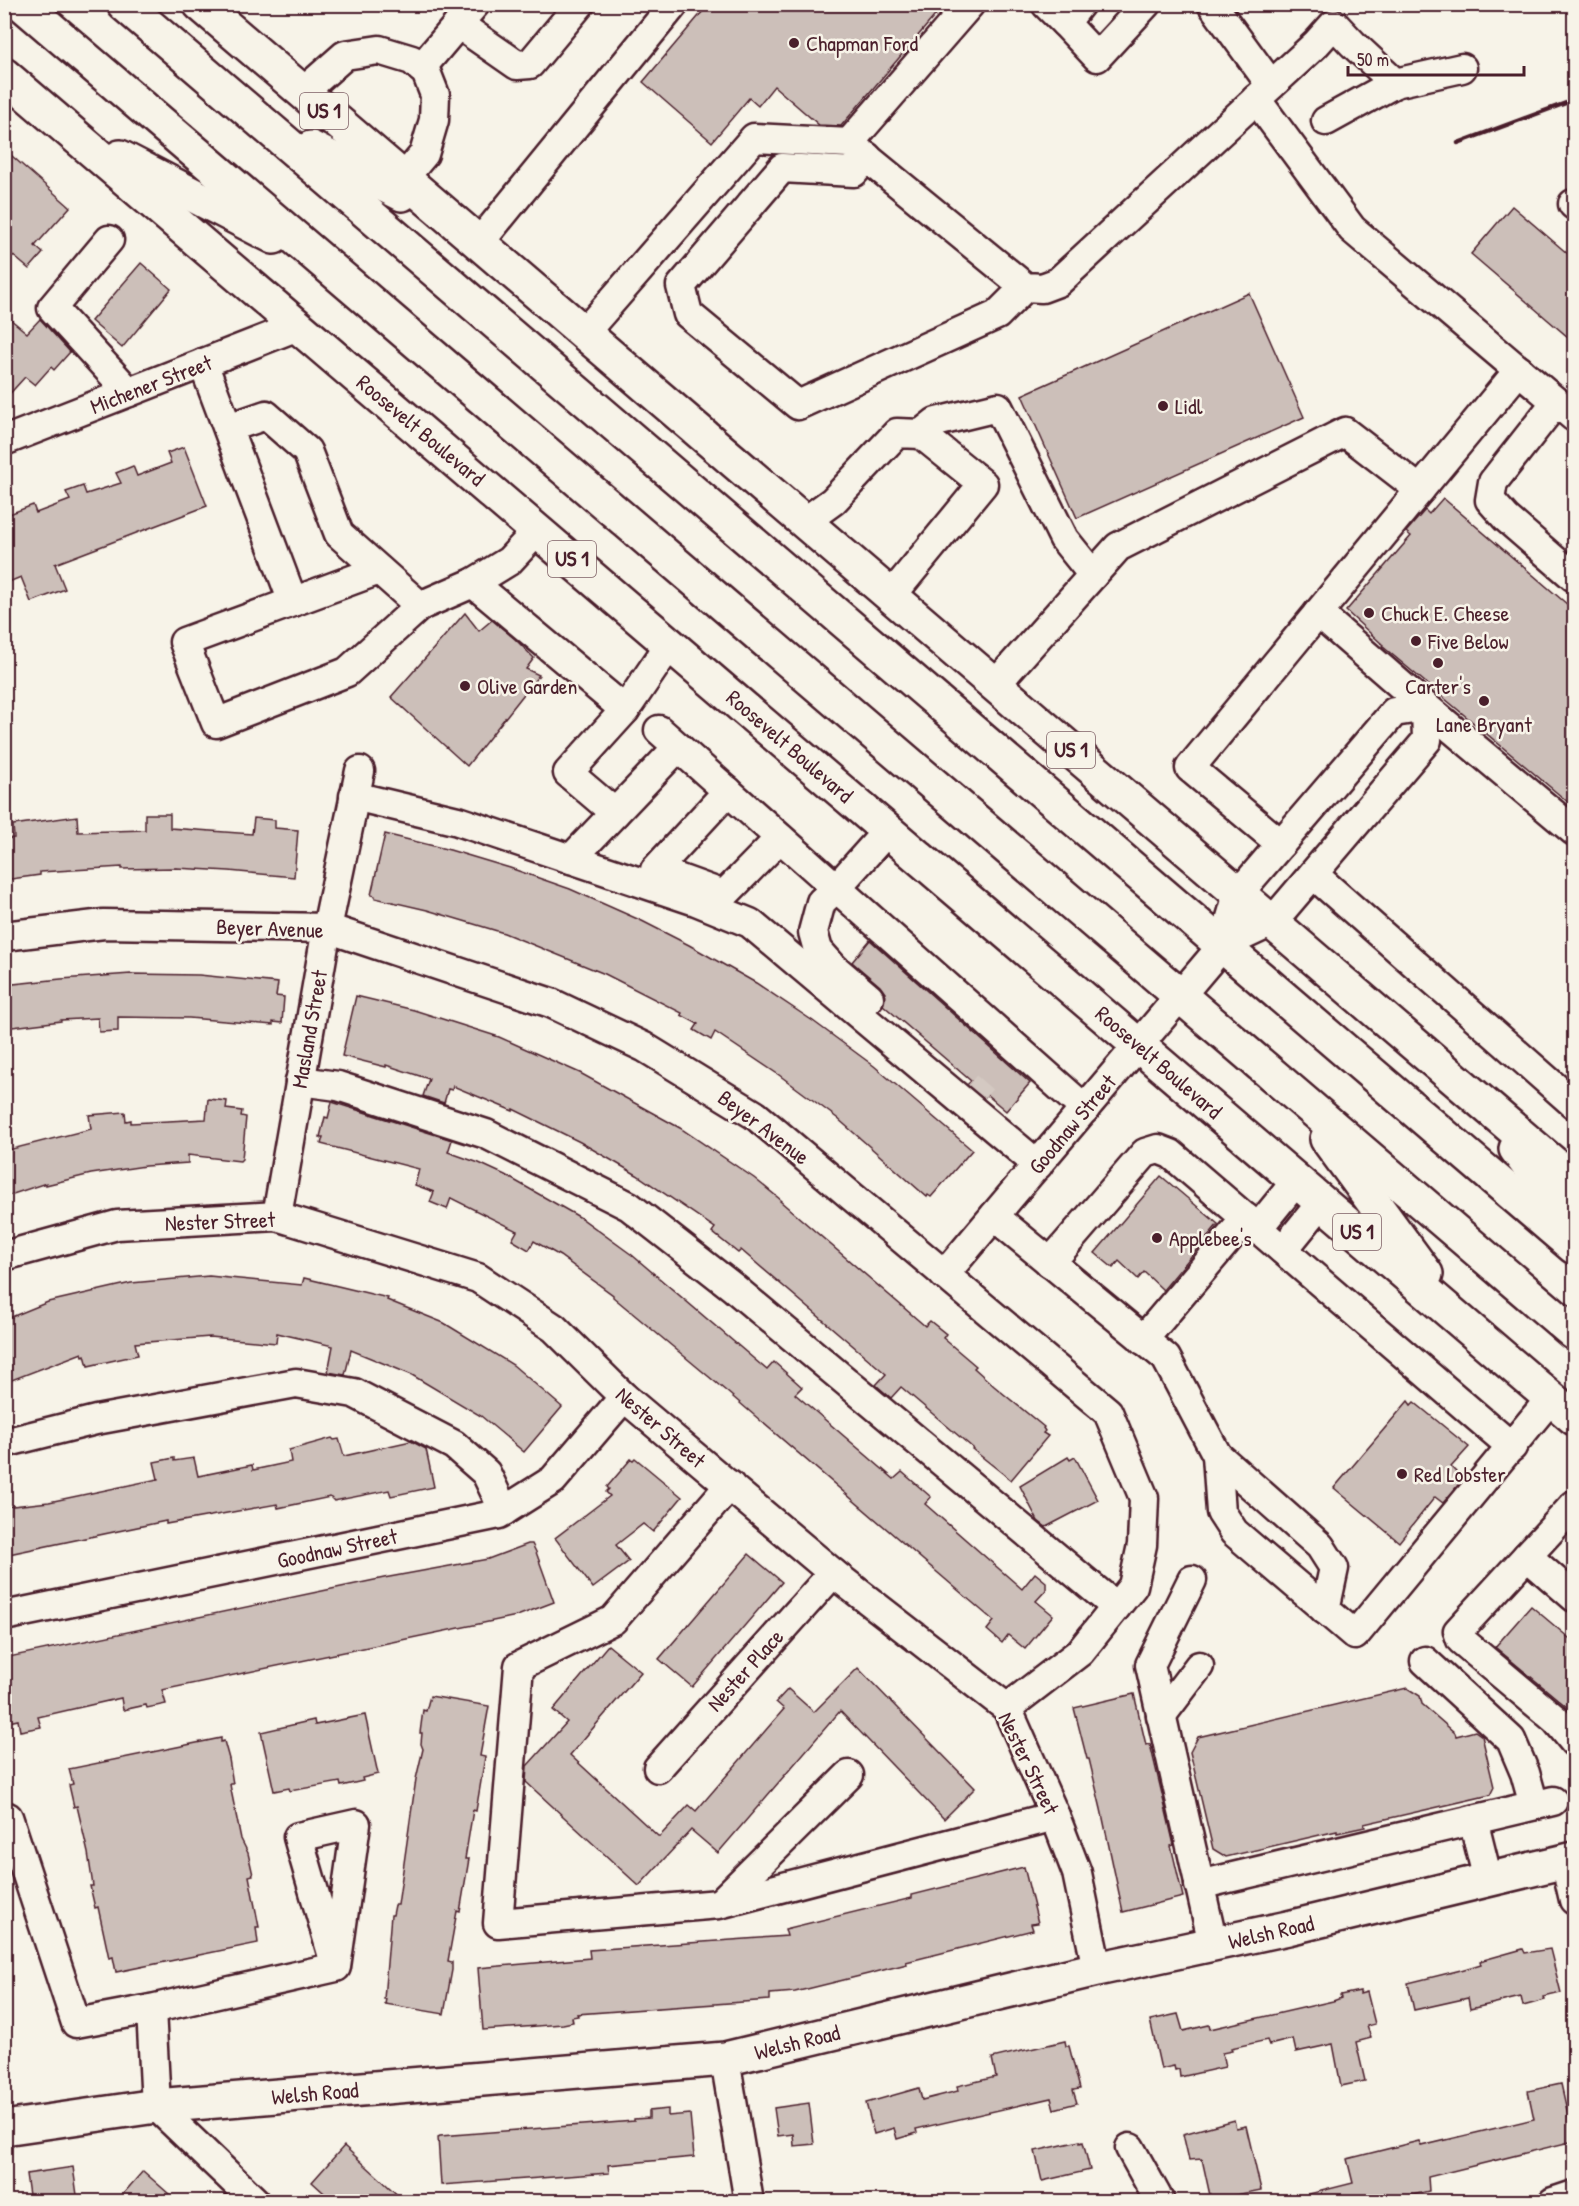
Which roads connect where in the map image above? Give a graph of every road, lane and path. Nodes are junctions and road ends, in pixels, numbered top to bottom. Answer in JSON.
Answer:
{"nodes":[{"id":1,"x":22,"y":4,"type":"edge"},
{"id":2,"x":124,"y":4,"type":"edge"},
{"id":3,"x":200,"y":4,"type":"edge"},
{"id":4,"x":580,"y":4,"type":"edge"},
{"id":5,"x":674,"y":4,"type":"edge"},
{"id":6,"x":970,"y":4,"type":"edge"},
{"id":7,"x":1146,"y":4,"type":"edge"},
{"id":8,"x":1212,"y":4,"type":"edge"},
{"id":9,"x":1063,"y":11,"type":"edge"},
{"id":10,"x":467,"y":14,"type":"edge"},
{"id":11,"x":421,"y":68,"type":"junction"},
{"id":12,"x":1462,"y":68,"type":"dead end"},
{"id":13,"x":4,"y":75,"type":"edge"},
{"id":14,"x":1395,"y":83,"type":"junction"},
{"id":15,"x":303,"y":92,"type":"junction"},
{"id":16,"x":1263,"y":92,"type":"junction"},
{"id":17,"x":1326,"y":121,"type":"dead end"},
{"id":18,"x":264,"y":125,"type":"junction"},
{"id":19,"x":71,"y":132,"type":"junction"},
{"id":20,"x":858,"y":150,"type":"junction"},
{"id":21,"x":403,"y":179,"type":"junction"},
{"id":22,"x":449,"y":217,"type":"junction"},
{"id":23,"x":109,"y":240,"type":"dead end"},
{"id":24,"x":479,"y":243,"type":"junction"},
{"id":25,"x":324,"y":263,"type":"junction"},
{"id":26,"x":1025,"y":287,"type":"junction"},
{"id":27,"x":298,"y":326,"type":"junction"},
{"id":28,"x":584,"y":333,"type":"junction"},
{"id":29,"x":203,"y":363,"type":"junction"},
{"id":30,"x":1519,"y":370,"type":"junction"},
{"id":31,"x":129,"y":392,"type":"junction"},
{"id":32,"x":1565,"y":410,"type":"edge"},
{"id":33,"x":228,"y":428,"type":"junction"},
{"id":34,"x":921,"y":434,"type":"junction"},
{"id":35,"x":4,"y":441,"type":"edge"},
{"id":36,"x":1420,"y":490,"type":"junction"},
{"id":37,"x":804,"y":522,"type":"junction"},
{"id":38,"x":538,"y":530,"type":"junction"},
{"id":39,"x":379,"y":570,"type":"junction"},
{"id":40,"x":1093,"y":574,"type":"junction"},
{"id":41,"x":1575,"y":576,"type":"edge"},
{"id":42,"x":473,"y":583,"type":"junction"},
{"id":43,"x":891,"y":596,"type":"junction"},
{"id":44,"x":293,"y":602,"type":"junction"},
{"id":45,"x":420,"y":606,"type":"junction"},
{"id":46,"x":1318,"y":613,"type":"junction"},
{"id":47,"x":670,"y":644,"type":"junction"},
{"id":48,"x":995,"y":686,"type":"junction"},
{"id":49,"x":1426,"y":707,"type":"junction"},
{"id":50,"x":625,"y":710,"type":"junction"},
{"id":51,"x":728,"y":791,"type":"junction"},
{"id":52,"x":615,"y":813,"type":"junction"},
{"id":53,"x":888,"y":830,"type":"junction"},
{"id":54,"x":1575,"y":831,"type":"edge"},
{"id":55,"x":780,"y":838,"type":"junction"},
{"id":56,"x":1281,"y":844,"type":"junction"},
{"id":57,"x":571,"y":859,"type":"junction"},
{"id":58,"x":1313,"y":874,"type":"junction"},
{"id":59,"x":836,"y":888,"type":"junction"},
{"id":60,"x":1238,"y":894,"type":"junction"},
{"id":61,"x":1272,"y":922,"type":"junction"},
{"id":62,"x":327,"y":928,"type":"junction"},
{"id":63,"x":4,"y":936,"type":"edge"},
{"id":64,"x":1223,"y":945,"type":"junction"},
{"id":65,"x":1180,"y":996,"type":"junction"},
{"id":66,"x":1139,"y":1045,"type":"junction"},
{"id":67,"x":300,"y":1081,"type":"junction"},
{"id":68,"x":1292,"y":1092,"type":"junction"},
{"id":69,"x":1479,"y":1100,"type":"junction"},
{"id":70,"x":1575,"y":1104,"type":"edge"},
{"id":71,"x":1084,"y":1109,"type":"junction"},
{"id":72,"x":1041,"y":1160,"type":"junction"},
{"id":73,"x":1297,"y":1180,"type":"junction"},
{"id":74,"x":1575,"y":1181,"type":"edge"},
{"id":75,"x":1322,"y":1202,"type":"junction"},
{"id":76,"x":277,"y":1216,"type":"junction"},
{"id":77,"x":993,"y":1216,"type":"junction"},
{"id":78,"x":1252,"y":1223,"type":"junction"},
{"id":79,"x":1575,"y":1227,"type":"edge"},
{"id":80,"x":1575,"y":1247,"type":"edge"},
{"id":81,"x":1283,"y":1250,"type":"junction"},
{"id":82,"x":4,"y":1256,"type":"edge"},
{"id":83,"x":1050,"y":1263,"type":"junction"},
{"id":84,"x":944,"y":1275,"type":"junction"},
{"id":85,"x":1461,"y":1321,"type":"junction"},
{"id":86,"x":1575,"y":1333,"type":"edge"},
{"id":87,"x":1143,"y":1340,"type":"junction"},
{"id":88,"x":624,"y":1397,"type":"junction"},
{"id":89,"x":1563,"y":1408,"type":"edge"},
{"id":90,"x":4,"y":1443,"type":"edge"},
{"id":91,"x":1512,"y":1447,"type":"junction"},
{"id":92,"x":1217,"y":1455,"type":"junction"},
{"id":93,"x":730,"y":1485,"type":"junction"},
{"id":94,"x":504,"y":1511,"type":"junction"},
{"id":95,"x":1572,"y":1513,"type":"edge"},
{"id":96,"x":1527,"y":1556,"type":"junction"},
{"id":97,"x":833,"y":1573,"type":"junction"},
{"id":98,"x":1192,"y":1580,"type":"dead end"},
{"id":99,"x":1575,"y":1597,"type":"edge"},
{"id":100,"x":1116,"y":1607,"type":"junction"},
{"id":101,"x":1325,"y":1610,"type":"junction"},
{"id":102,"x":4,"y":1616,"type":"edge"},
{"id":103,"x":1425,"y":1661,"type":"dead end"},
{"id":104,"x":1199,"y":1666,"type":"dead end"},
{"id":105,"x":1006,"y":1708,"type":"junction"},
{"id":106,"x":1161,"y":1716,"type":"junction"},
{"id":107,"x":1575,"y":1742,"type":"edge"},
{"id":108,"x":658,"y":1768,"type":"dead end"},
{"id":109,"x":849,"y":1775,"type":"dead end"},
{"id":110,"x":1055,"y":1816,"type":"junction"},
{"id":111,"x":4,"y":1817,"type":"edge"},
{"id":112,"x":1473,"y":1820,"type":"junction"},
{"id":113,"x":1570,"y":1860,"type":"edge"},
{"id":114,"x":1488,"y":1880,"type":"junction"},
{"id":115,"x":1199,"y":1885,"type":"junction"},
{"id":116,"x":1575,"y":1899,"type":"edge"},
{"id":117,"x":719,"y":1904,"type":"junction"},
{"id":118,"x":1213,"y":1944,"type":"junction"},
{"id":119,"x":336,"y":1967,"type":"dead end"},
{"id":120,"x":1097,"y":1969,"type":"junction"},
{"id":121,"x":151,"y":2009,"type":"junction"},
{"id":122,"x":725,"y":2059,"type":"junction"},
{"id":123,"x":156,"y":2106,"type":"junction"},
{"id":124,"x":4,"y":2128,"type":"edge"},
{"id":125,"x":1130,"y":2148,"type":"dead end"},
{"id":126,"x":1575,"y":2195,"type":"edge"},
{"id":127,"x":256,"y":2202,"type":"edge"},
{"id":128,"x":749,"y":2202,"type":"edge"},
{"id":129,"x":1160,"y":2202,"type":"edge"},
{"id":130,"x":1553,"y":2202,"type":"edge"}],
"edges":[{"from":1,"to":25,"type":"main road"},
{"from":2,"to":18,"type":"main road","number":"US 1"},
{"from":3,"to":15,"type":"main road","number":"US 1"},
{"from":4,"to":10,"type":"street"},
{"from":5,"to":24,"type":"street"},
{"from":6,"to":20,"type":"street"},
{"from":7,"to":9,"type":"street"},
{"from":8,"to":16,"type":"street"},
{"from":10,"to":11,"type":"street"},
{"from":11,"to":15,"type":"street"},
{"from":11,"to":21,"type":"street"},
{"from":12,"to":14,"type":"street"},
{"from":13,"to":19,"type":"main road","name":"Roosevelt Boulevard","number":"US 1"},
{"from":14,"to":16,"type":"street"},
{"from":14,"to":17,"type":"street"},
{"from":15,"to":21,"type":"main road","number":"US 1"},
{"from":16,"to":26,"type":"street"},
{"from":16,"to":30,"type":"street"},
{"from":18,"to":22,"type":"main road"},
{"from":18,"to":64,"type":"main road","number":"US 1"},
{"from":19,"to":25,"type":"main road"},
{"from":19,"to":27,"type":"main road","name":"Roosevelt Boulevard","number":"US 1"},
{"from":20,"to":26,"type":"street"},
{"from":20,"to":26,"type":"street"},
{"from":20,"to":28,"type":"street"},
{"from":21,"to":22,"type":"main road","number":"US 1"},
{"from":22,"to":24,"type":"main road","number":"US 1"},
{"from":23,"to":31,"type":"street"},
{"from":24,"to":28,"type":"main road","number":"US 1"},
{"from":25,"to":65,"type":"main road"},
{"from":27,"to":29,"type":"street","name":"Michener Street"},
{"from":27,"to":38,"type":"main road","name":"Roosevelt Boulevard","number":"US 1"},
{"from":28,"to":37,"type":"main road","number":"US 1"},
{"from":29,"to":31,"type":"street","name":"Michener Street"},
{"from":29,"to":33,"type":"street"},
{"from":30,"to":32,"type":"street"},
{"from":30,"to":36,"type":"street"},
{"from":31,"to":35,"type":"street","name":"Michener Street"},
{"from":32,"to":41,"type":"street"},
{"from":33,"to":39,"type":"street"},
{"from":33,"to":44,"type":"street"},
{"from":34,"to":37,"type":"street"},
{"from":34,"to":40,"type":"street"},
{"from":34,"to":43,"type":"street"},
{"from":36,"to":40,"type":"street"},
{"from":36,"to":46,"type":"street"},
{"from":37,"to":43,"type":"main road","number":"US 1"},
{"from":38,"to":42,"type":"street"},
{"from":38,"to":47,"type":"main road","name":"Roosevelt Boulevard","number":"US 1"},
{"from":39,"to":44,"type":"street"},
{"from":39,"to":45,"type":"street"},
{"from":40,"to":48,"type":"street"},
{"from":42,"to":45,"type":"street"},
{"from":42,"to":50,"type":"street"},
{"from":43,"to":48,"type":"main road","number":"US 1"},
{"from":44,"to":45,"type":"street"},
{"from":46,"to":49,"type":"street"},
{"from":46,"to":56,"type":"street"},
{"from":47,"to":50,"type":"street"},
{"from":47,"to":53,"type":"main road","name":"Roosevelt Boulevard","number":"US 1"},
{"from":48,"to":60,"type":"main road","number":"US 1"},
{"from":49,"to":54,"type":"street"},
{"from":49,"to":56,"type":"street"},
{"from":49,"to":58,"type":"street"},
{"from":50,"to":52,"type":"street"},
{"from":51,"to":52,"type":"street"},
{"from":51,"to":55,"type":"street"},
{"from":51,"to":55,"type":"street"},
{"from":52,"to":57,"type":"street"},
{"from":53,"to":59,"type":"street"},
{"from":53,"to":66,"type":"main road","name":"Roosevelt Boulevard","number":"US 1"},
{"from":55,"to":59,"type":"street"},
{"from":56,"to":60,"type":"street"},
{"from":57,"to":62,"type":"street","name":"Masland Street"},
{"from":57,"to":72,"type":"street"},
{"from":58,"to":61,"type":"street"},
{"from":58,"to":70,"type":"street"},
{"from":59,"to":71,"type":"street"},
{"from":59,"to":72,"type":"street"},
{"from":60,"to":61,"type":"main road","number":"US 1"},
{"from":60,"to":64,"type":"street","name":"Goodnaw Street"},
{"from":61,"to":64,"type":"street","name":"Goodnaw Street"},
{"from":61,"to":69,"type":"main road","number":"US 1"},
{"from":62,"to":63,"type":"street","name":"Beyer Avenue"},
{"from":62,"to":67,"type":"street","name":"Masland Street"},
{"from":62,"to":84,"type":"street","name":"Beyer Avenue"},
{"from":64,"to":65,"type":"street","name":"Goodnaw Street"},
{"from":64,"to":80,"type":"main road","number":"US 1"},
{"from":65,"to":66,"type":"street","name":"Goodnaw Street"},
{"from":65,"to":68,"type":"main road"},
{"from":66,"to":71,"type":"street","name":"Goodnaw Street"},
{"from":66,"to":73,"type":"main road","name":"Roosevelt Boulevard","number":"US 1"},
{"from":67,"to":76,"type":"street","name":"Masland Street"},
{"from":67,"to":100,"type":"street"},
{"from":68,"to":85,"type":"main road"},
{"from":68,"to":86,"type":"main road"},
{"from":69,"to":74,"type":"main road","number":"US 1"},
{"from":69,"to":79,"type":"main road"},
{"from":71,"to":72,"type":"street","name":"Goodnaw Street"},
{"from":72,"to":77,"type":"street","name":"Goodnaw Street"},
{"from":73,"to":75,"type":"main road","name":"Roosevelt Boulevard","number":"US 1"},
{"from":73,"to":78,"type":"street"},
{"from":75,"to":81,"type":"street"},
{"from":75,"to":85,"type":"main road","name":"Roosevelt Boulevard","number":"US 1"},
{"from":76,"to":82,"type":"street","name":"Nester Street"},
{"from":76,"to":88,"type":"street","name":"Nester Street"},
{"from":77,"to":83,"type":"street"},
{"from":77,"to":84,"type":"street","name":"Goodnaw Street"},
{"from":78,"to":81,"type":"street"},
{"from":78,"to":83,"type":"street"},
{"from":78,"to":87,"type":"street"},
{"from":81,"to":91,"type":"street"},
{"from":83,"to":87,"type":"street"},
{"from":84,"to":100,"type":"street","name":"Beyer Avenue"},
{"from":85,"to":89,"type":"main road","name":"Roosevelt Boulevard","number":"US 1"},
{"from":87,"to":92,"type":"street"},
{"from":88,"to":93,"type":"street","name":"Nester Street"},
{"from":88,"to":94,"type":"street","name":"Goodnaw Street"},
{"from":89,"to":91,"type":"street"},
{"from":90,"to":94,"type":"street"},
{"from":91,"to":101,"type":"street"},
{"from":92,"to":101,"type":"street"},
{"from":92,"to":101,"type":"street"},
{"from":93,"to":97,"type":"street","name":"Nester Street"},
{"from":93,"to":117,"type":"street"},
{"from":94,"to":102,"type":"street","name":"Goodnaw Street"},
{"from":95,"to":96,"type":"street"},
{"from":96,"to":99,"type":"street"},
{"from":96,"to":107,"type":"street"},
{"from":97,"to":105,"type":"street","name":"Nester Street"},
{"from":97,"to":108,"type":"street","name":"Nester Place"},
{"from":98,"to":106,"type":"street"},
{"from":100,"to":105,"type":"street","name":"Beyer Avenue"},
{"from":103,"to":112,"type":"street"},
{"from":104,"to":106,"type":"street"},
{"from":105,"to":110,"type":"street","name":"Nester Street"},
{"from":106,"to":115,"type":"street"},
{"from":109,"to":117,"type":"street"},
{"from":110,"to":117,"type":"street"},
{"from":110,"to":120,"type":"street","name":"Nester Street"},
{"from":111,"to":121,"type":"street"},
{"from":112,"to":114,"type":"street"},
{"from":112,"to":115,"type":"street"},
{"from":113,"to":114,"type":"main road","name":"Welsh Road"},
{"from":113,"to":116,"type":"street"},
{"from":114,"to":118,"type":"main road","name":"Welsh Road"},
{"from":115,"to":118,"type":"street"},
{"from":118,"to":120,"type":"main road","name":"Welsh Road"},
{"from":119,"to":121,"type":"street"},
{"from":120,"to":122,"type":"main road","name":"Welsh Road"},
{"from":121,"to":123,"type":"street"},
{"from":122,"to":123,"type":"main road","name":"Welsh Road"},
{"from":122,"to":128,"type":"street"},
{"from":123,"to":124,"type":"main road","name":"Welsh Road"},
{"from":123,"to":127,"type":"street"},
{"from":125,"to":129,"type":"street"},
{"from":126,"to":130,"type":"street"}]}
